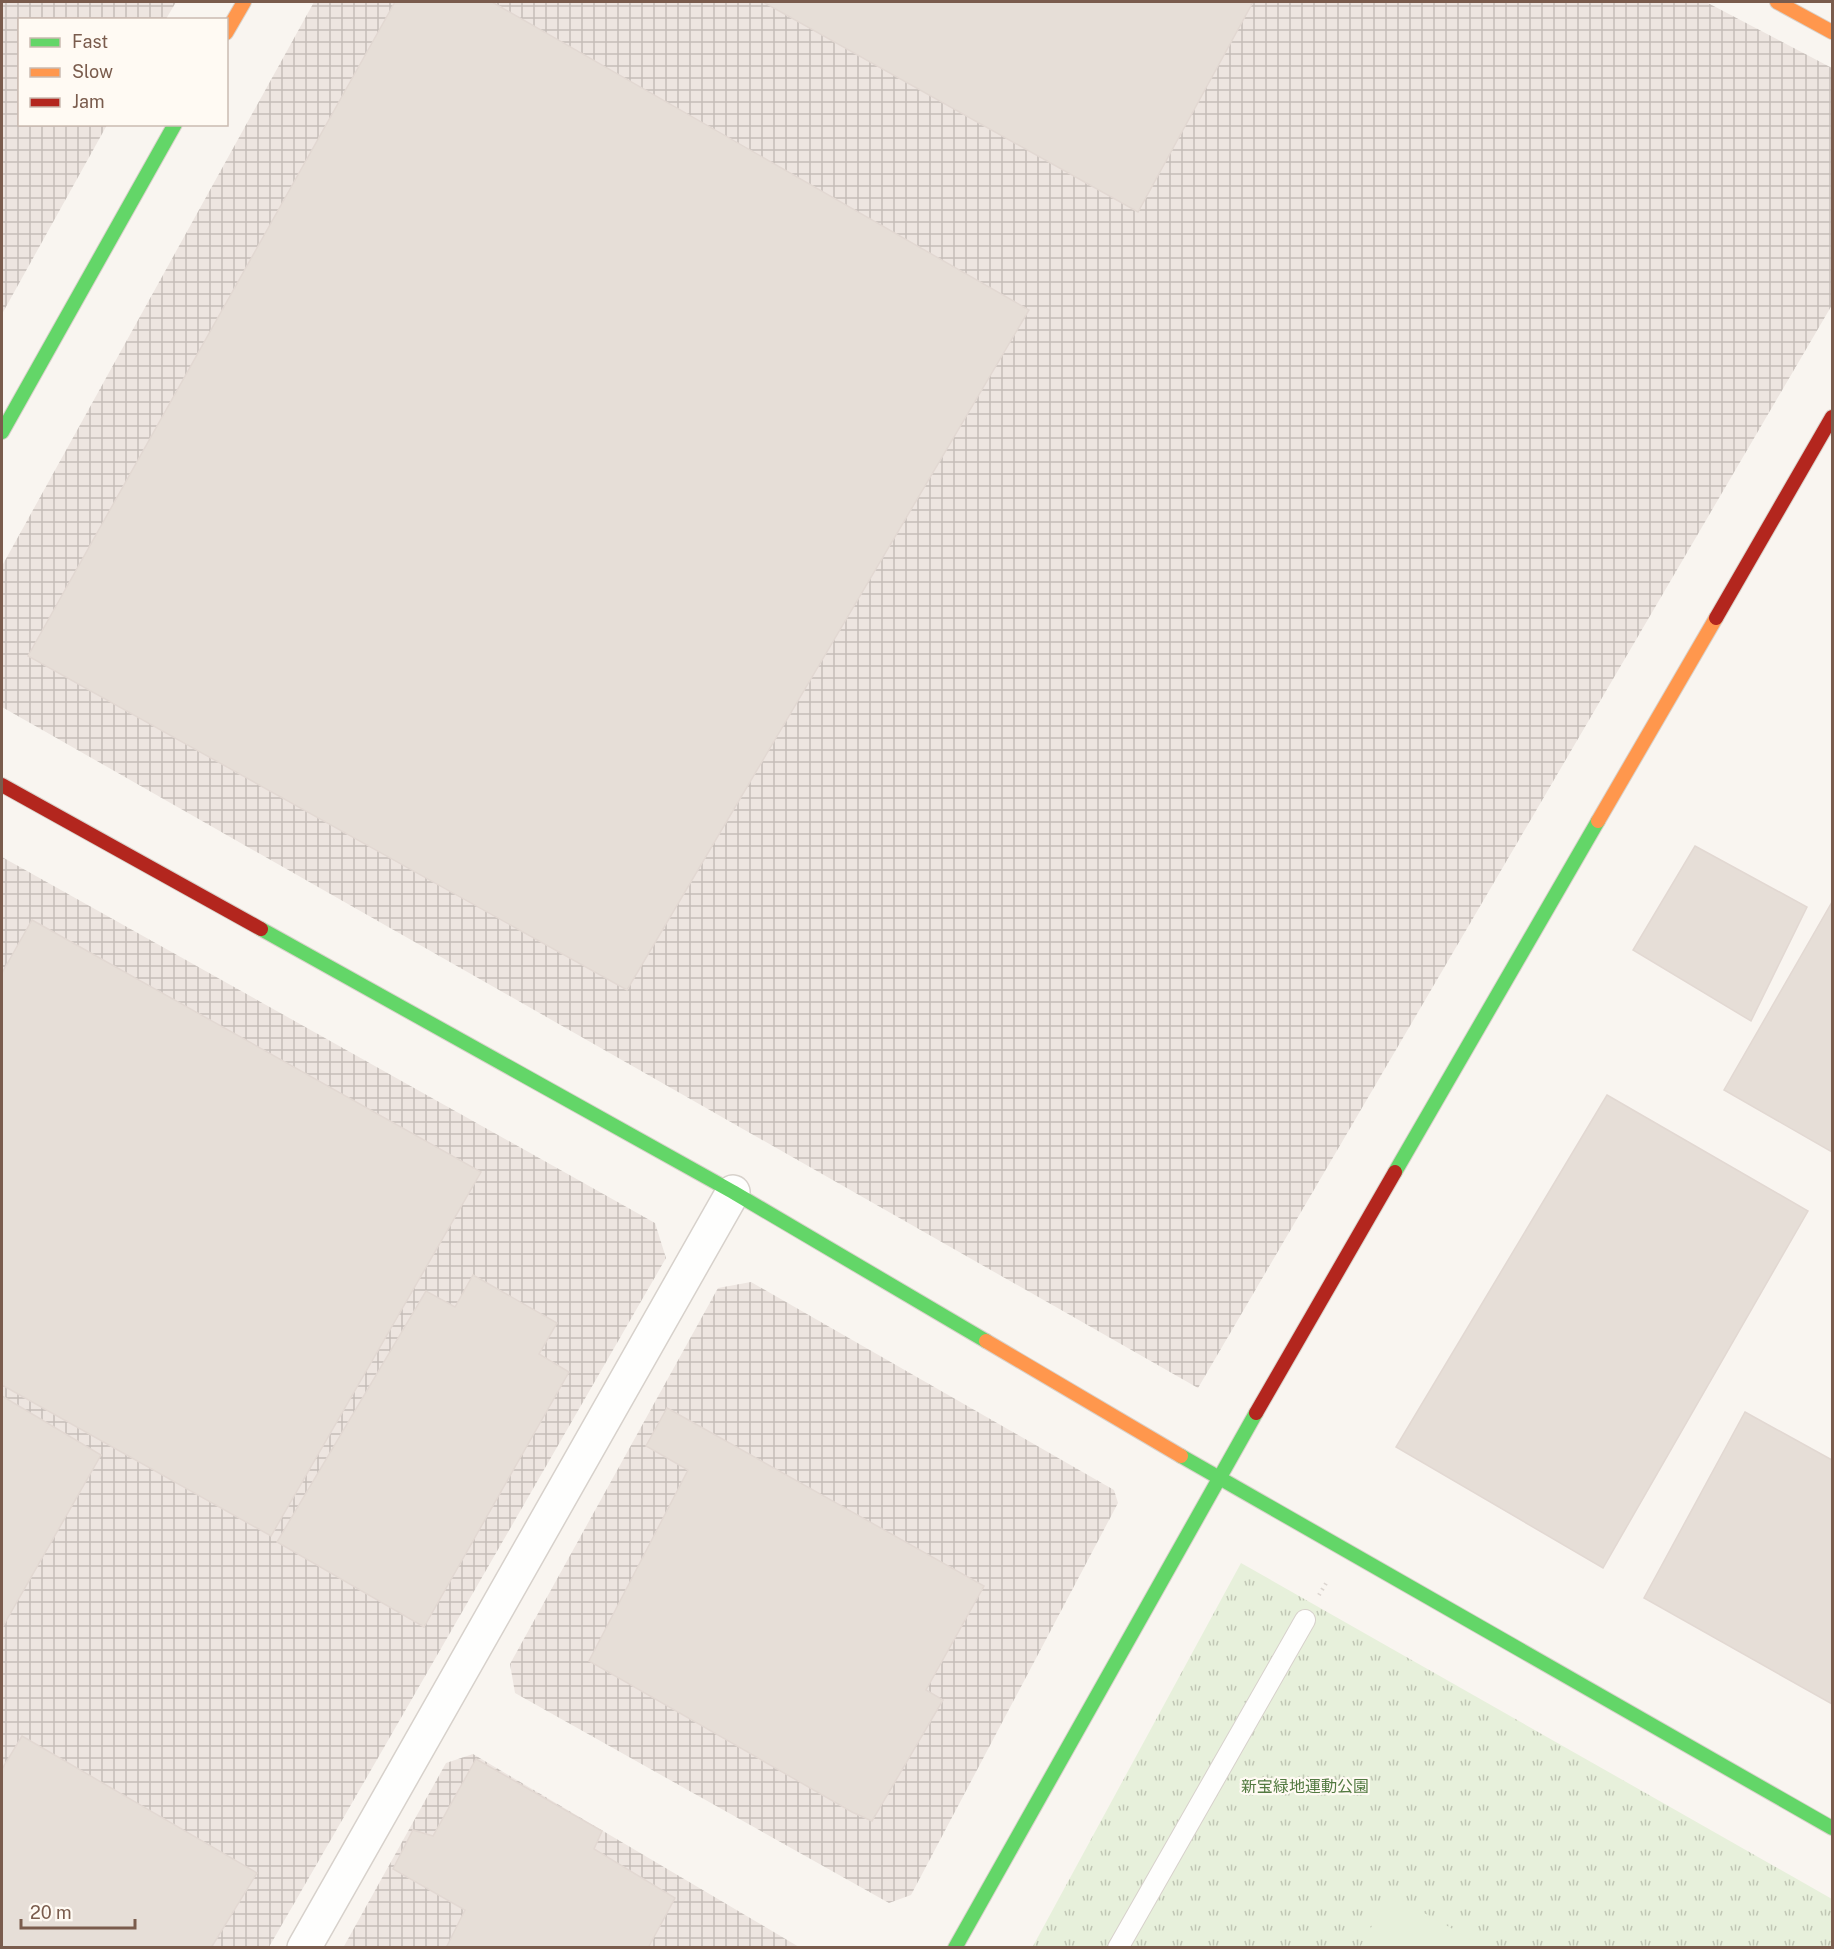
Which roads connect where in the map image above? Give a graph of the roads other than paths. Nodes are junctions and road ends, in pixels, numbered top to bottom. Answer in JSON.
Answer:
{"nodes":[{"id":1,"x":244,"y":2,"type":"edge"},
{"id":2,"x":1777,"y":2,"type":"edge"},
{"id":3,"x":228,"y":30,"type":"edge"},
{"id":4,"x":1833,"y":32,"type":"edge"},
{"id":5,"x":174,"y":126,"type":"edge"},
{"id":6,"x":1833,"y":417,"type":"edge"},
{"id":7,"x":2,"y":432,"type":"edge"},
{"id":8,"x":2,"y":785,"type":"edge"},
{"id":9,"x":733,"y":1192,"type":"junction"},
{"id":10,"x":1218,"y":1478,"type":"junction"},
{"id":11,"x":1305,"y":1620,"type":"road end"},
{"id":12,"x":1833,"y":1828,"type":"edge"},
{"id":13,"x":304,"y":1947,"type":"edge"},
{"id":14,"x":955,"y":1947,"type":"edge"},
{"id":15,"x":1118,"y":1947,"type":"edge"}],
"edges":[{"from":1,"to":3,"type":"street"},
{"from":2,"to":4,"type":"street"},
{"from":5,"to":7,"type":"street"},
{"from":6,"to":10,"type":"street"},
{"from":8,"to":9,"type":"street"},
{"from":9,"to":10,"type":"street"},
{"from":9,"to":13,"type":"street"},
{"from":10,"to":12,"type":"street"},
{"from":10,"to":14,"type":"street"},
{"from":11,"to":15,"type":"lane"}]}
